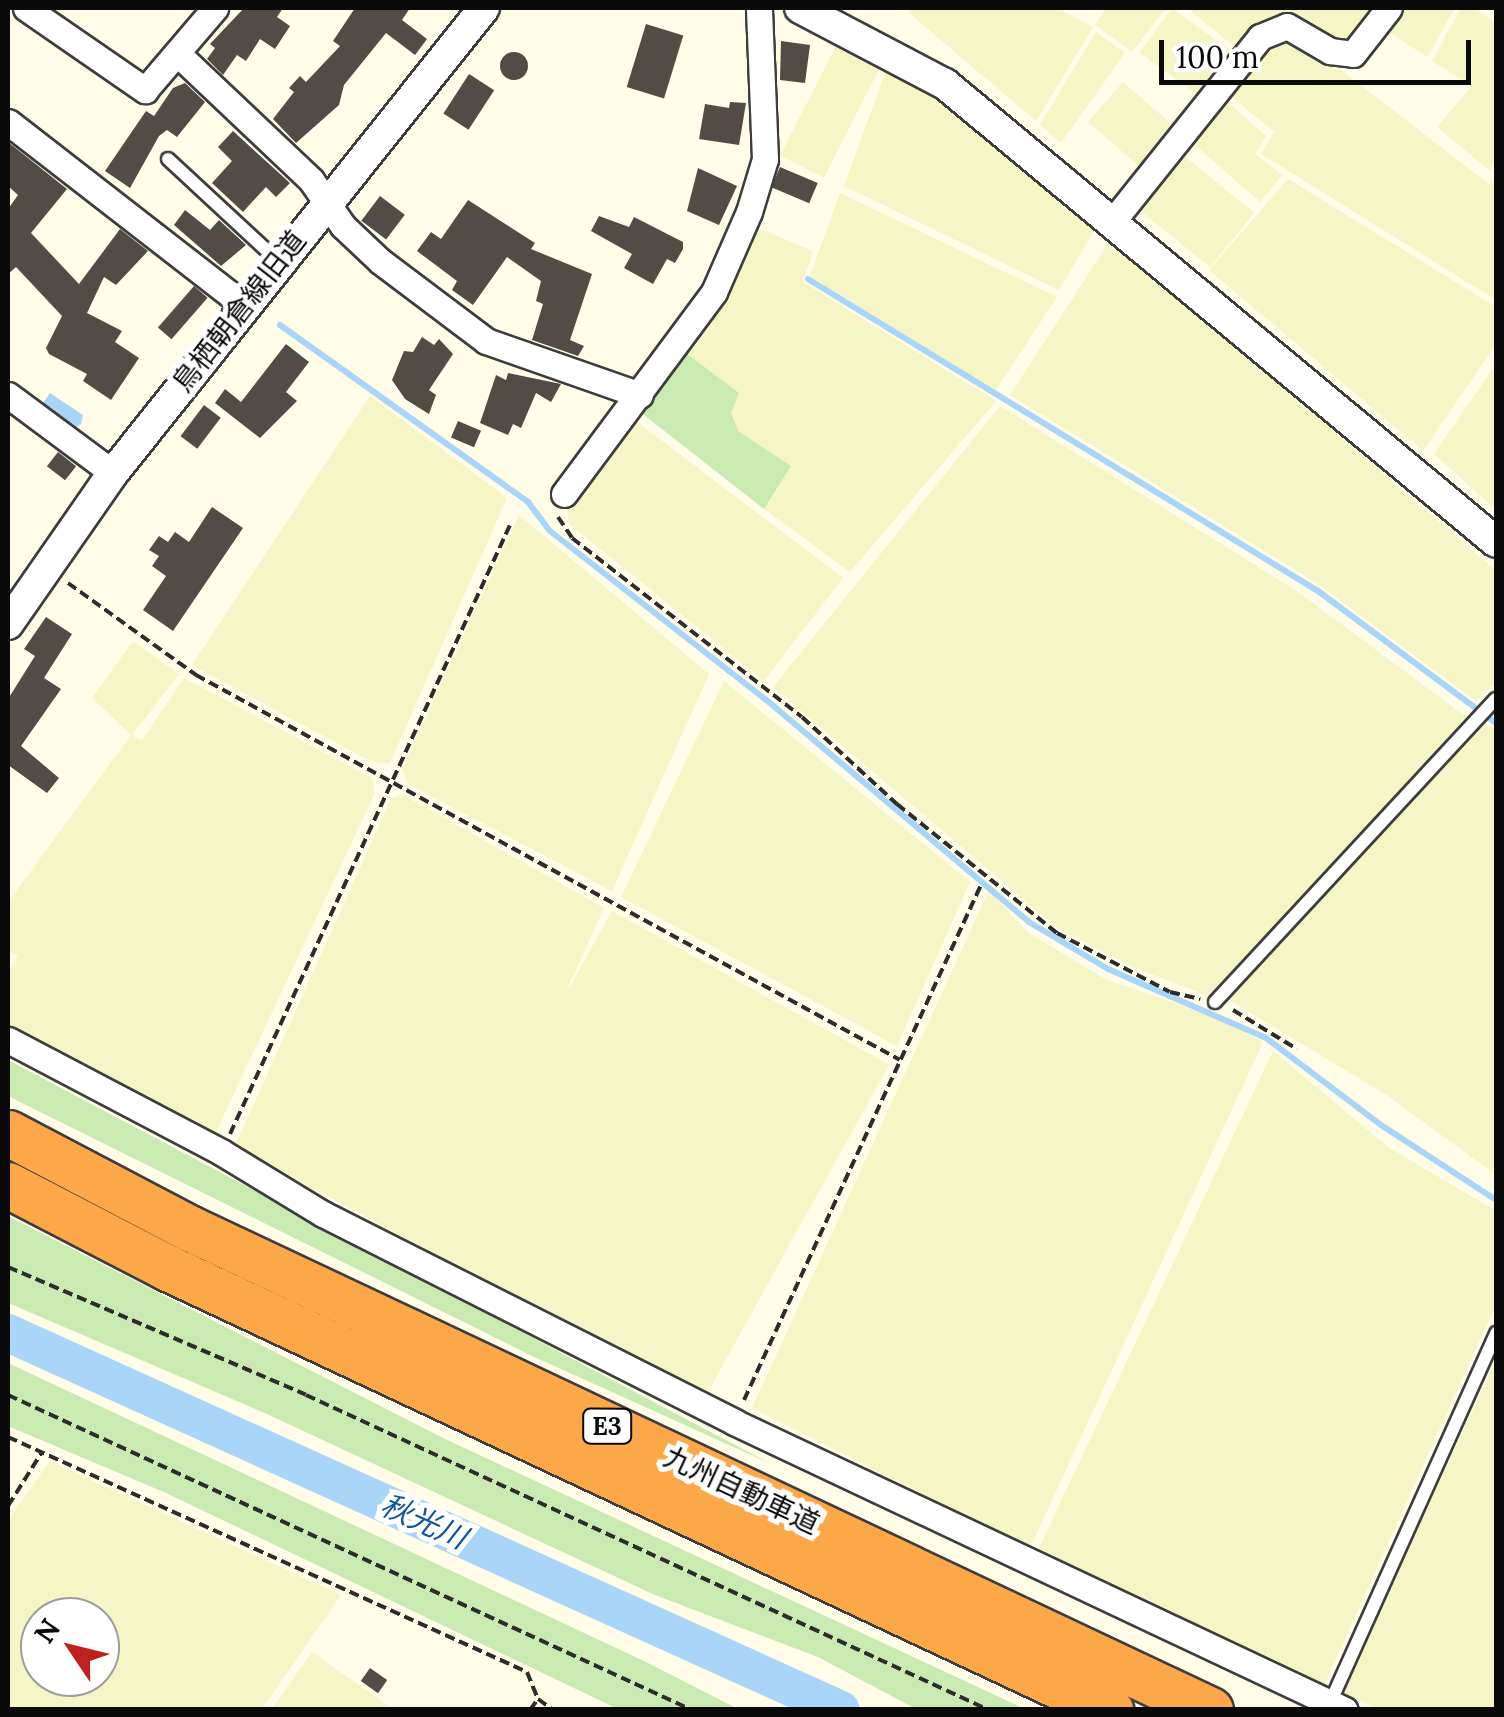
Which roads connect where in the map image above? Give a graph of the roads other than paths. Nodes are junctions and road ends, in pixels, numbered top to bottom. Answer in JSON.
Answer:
{"nodes":[{"id":1,"x":26,"y":8,"type":"edge"},
{"id":2,"x":215,"y":8,"type":"edge"},
{"id":3,"x":484,"y":8,"type":"edge"},
{"id":4,"x":759,"y":8,"type":"edge"},
{"id":5,"x":800,"y":8,"type":"edge"},
{"id":6,"x":1389,"y":8,"type":"edge"},
{"id":7,"x":179,"y":54,"type":"junction"},
{"id":8,"x":8,"y":122,"type":"edge"},
{"id":9,"x":168,"y":158,"type":"dead end"},
{"id":10,"x":325,"y":201,"type":"junction"},
{"id":11,"x":1112,"y":222,"type":"junction"},
{"id":12,"x":278,"y":261,"type":"junction"},
{"id":13,"x":244,"y":305,"type":"junction"},
{"id":14,"x":8,"y":395,"type":"edge"},
{"id":15,"x":640,"y":395,"type":"junction"},
{"id":16,"x":113,"y":472,"type":"junction"},
{"id":17,"x":564,"y":494,"type":"road end"},
{"id":18,"x":1496,"y":542,"type":"edge"},
{"id":19,"x":8,"y":624,"type":"edge"},
{"id":20,"x":1496,"y":700,"type":"edge"},
{"id":21,"x":1216,"y":1002,"type":"road end"},
{"id":22,"x":8,"y":1040,"type":"edge"},
{"id":23,"x":8,"y":1133,"type":"edge"},
{"id":24,"x":8,"y":1186,"type":"edge"},
{"id":25,"x":1496,"y":1333,"type":"edge"},
{"id":26,"x":1338,"y":1706,"type":"edge"},
{"id":27,"x":1110,"y":1710,"type":"edge"},
{"id":28,"x":1210,"y":1710,"type":"edge"}],
"edges":[{"from":1,"to":7,"type":"street"},
{"from":2,"to":7,"type":"street"},
{"from":3,"to":10,"type":"street","name":"鳥栖朝倉線旧道"},
{"from":4,"to":15,"type":"street"},
{"from":5,"to":11,"type":"street"},
{"from":6,"to":11,"type":"street"},
{"from":7,"to":10,"type":"street"},
{"from":8,"to":13,"type":"street"},
{"from":9,"to":12,"type":"lane"},
{"from":10,"to":12,"type":"street","name":"鳥栖朝倉線旧道"},
{"from":10,"to":15,"type":"street"},
{"from":11,"to":18,"type":"street"},
{"from":12,"to":13,"type":"street","name":"鳥栖朝倉線旧道"},
{"from":13,"to":16,"type":"street","name":"鳥栖朝倉線旧道"},
{"from":14,"to":16,"type":"street"},
{"from":15,"to":17,"type":"street"},
{"from":16,"to":19,"type":"street","name":"鳥栖朝倉線旧道"},
{"from":20,"to":21,"type":"lane"},
{"from":22,"to":26,"type":"street"},
{"from":23,"to":28,"type":"highway","name":"九州自動車道","number":"E3"},
{"from":24,"to":27,"type":"highway","name":"九州自動車道","number":"E3"},
{"from":25,"to":26,"type":"lane"}]}
